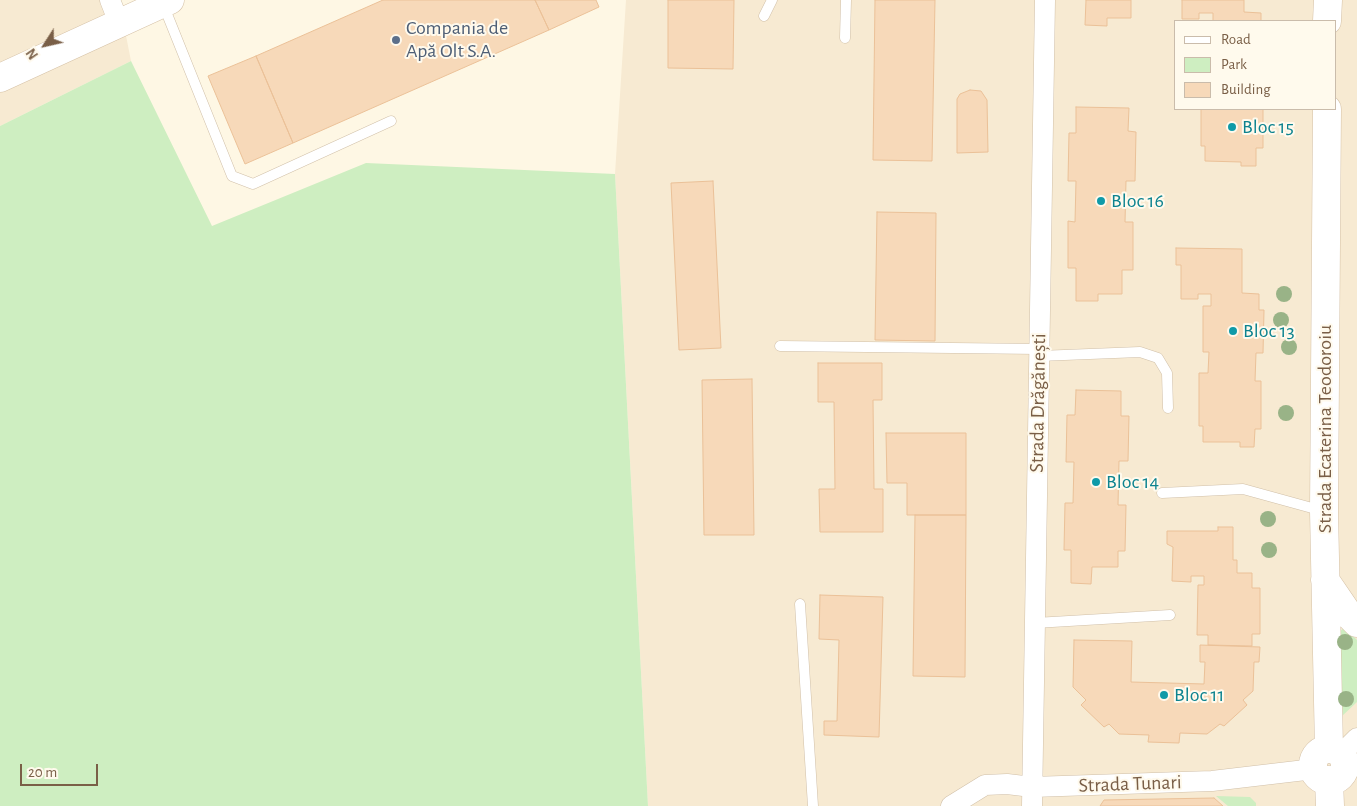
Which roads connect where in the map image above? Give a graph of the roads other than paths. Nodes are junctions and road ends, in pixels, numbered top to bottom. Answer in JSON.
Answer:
{"nodes":[{"id":1,"x":772,"y":0,"type":"edge"},
{"id":2,"x":846,"y":0,"type":"edge"},
{"id":3,"x":1045,"y":0,"type":"edge"},
{"id":4,"x":1328,"y":0,"type":"edge"},
{"id":5,"x":166,"y":2,"type":"edge"},
{"id":6,"x":114,"y":12,"type":"edge"},
{"id":7,"x":764,"y":16,"type":"dead end"},
{"id":8,"x":1328,"y":20,"type":"edge"},
{"id":9,"x":845,"y":38,"type":"dead end"},
{"id":10,"x":0,"y":78,"type":"edge"},
{"id":11,"x":1327,"y":110,"type":"edge"},
{"id":12,"x":391,"y":121,"type":"dead end"},
{"id":13,"x":780,"y":346,"type":"dead end"},
{"id":14,"x":1039,"y":353,"type":"junction"},
{"id":15,"x":1168,"y":408,"type":"dead end"},
{"id":16,"x":1162,"y":493,"type":"dead end"},
{"id":17,"x":1324,"y":511,"type":"junction"},
{"id":18,"x":1325,"y":580,"type":"junction"},
{"id":19,"x":800,"y":604,"type":"dead end"},
{"id":20,"x":1170,"y":616,"type":"dead end"},
{"id":21,"x":1034,"y":623,"type":"junction"},
{"id":22,"x":1357,"y":623,"type":"edge"},
{"id":23,"x":1333,"y":766,"type":"edge"},
{"id":24,"x":1032,"y":796,"type":"edge"},
{"id":25,"x":813,"y":806,"type":"edge"},
{"id":26,"x":952,"y":806,"type":"edge"}],
"edges":[{"from":1,"to":7,"type":"lane"},
{"from":2,"to":9,"type":"lane"},
{"from":3,"to":14,"type":"street","name":"Strada Drăgănești"},
{"from":4,"to":8,"type":"main road"},
{"from":5,"to":6,"type":"main road"},
{"from":5,"to":12,"type":"lane"},
{"from":6,"to":10,"type":"main road"},
{"from":11,"to":17,"type":"main road","name":"Strada Ecaterina Teodoroiu"},
{"from":13,"to":14,"type":"lane"},
{"from":14,"to":15,"type":"lane"},
{"from":14,"to":21,"type":"street","name":"Strada Drăgănești"},
{"from":16,"to":17,"type":"lane"},
{"from":17,"to":18,"type":"main road","name":"Strada Ecaterina Teodoroiu"},
{"from":18,"to":22,"type":"main road"},
{"from":18,"to":23,"type":"main road","name":"Strada Ecaterina Teodoroiu"},
{"from":19,"to":25,"type":"lane"},
{"from":20,"to":21,"type":"lane"},
{"from":21,"to":24,"type":"street","name":"Strada Drăgănești"},
{"from":23,"to":24,"type":"street","name":"Strada Tunari"},
{"from":24,"to":26,"type":"street","name":"Strada Tunari"}]}
